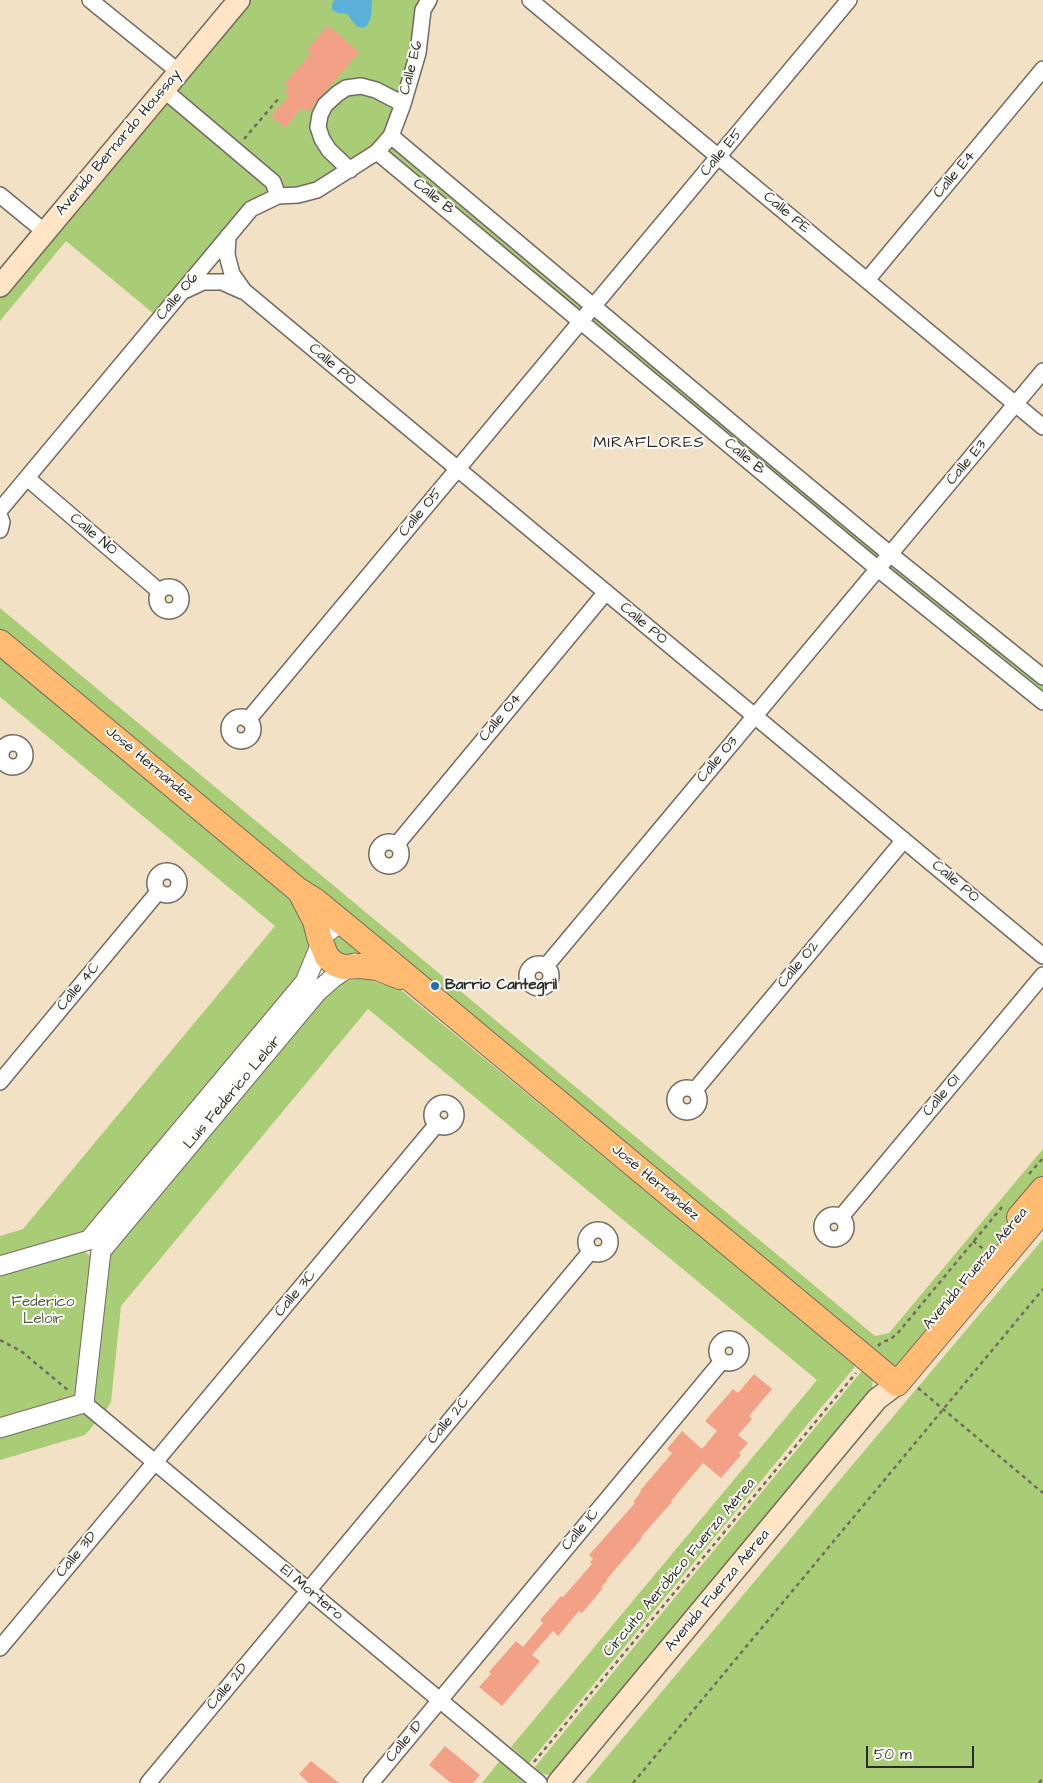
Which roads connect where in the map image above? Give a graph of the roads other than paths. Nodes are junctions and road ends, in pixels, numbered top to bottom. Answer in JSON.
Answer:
{"nodes":[{"id":1,"x":90,"y":0,"type":"edge"},
{"id":2,"x":239,"y":0,"type":"edge"},
{"id":3,"x":429,"y":0,"type":"edge"},
{"id":4,"x":530,"y":0,"type":"edge"},
{"id":5,"x":849,"y":0,"type":"edge"},
{"id":6,"x":1043,"y":69,"type":"edge"},
{"id":7,"x":179,"y":72,"type":"junction"},
{"id":8,"x":164,"y":90,"type":"junction"},
{"id":9,"x":403,"y":104,"type":"junction"},
{"id":10,"x":391,"y":136,"type":"junction"},
{"id":11,"x":378,"y":152,"type":"junction"},
{"id":12,"x":718,"y":157,"type":"junction"},
{"id":13,"x":350,"y":170,"type":"junction"},
{"id":14,"x":0,"y":194,"type":"edge"},
{"id":15,"x":278,"y":196,"type":"junction"},
{"id":16,"x":45,"y":232,"type":"junction"},
{"id":17,"x":228,"y":236,"type":"junction"},
{"id":18,"x":867,"y":280,"type":"junction"},
{"id":19,"x":0,"y":286,"type":"edge"},
{"id":20,"x":244,"y":291,"type":"junction"},
{"id":21,"x":182,"y":292,"type":"junction"},
{"id":22,"x":594,"y":306,"type":"junction"},
{"id":23,"x":582,"y":320,"type":"junction"},
{"id":24,"x":1043,"y":371,"type":"edge"},
{"id":25,"x":1016,"y":404,"type":"junction"},
{"id":26,"x":1043,"y":427,"type":"edge"},
{"id":27,"x":458,"y":469,"type":"junction"},
{"id":28,"x":27,"y":478,"type":"junction"},
{"id":29,"x":0,"y":510,"type":"edge"},
{"id":30,"x":0,"y":517,"type":"edge"},
{"id":31,"x":0,"y":530,"type":"edge"},
{"id":32,"x":890,"y":554,"type":"junction"},
{"id":33,"x":878,"y":569,"type":"junction"},
{"id":34,"x":159,"y":591,"type":"dead end"},
{"id":35,"x":606,"y":592,"type":"junction"},
{"id":36,"x":0,"y":642,"type":"edge"},
{"id":37,"x":1043,"y":676,"type":"edge"},
{"id":38,"x":1043,"y":702,"type":"edge"},
{"id":39,"x":755,"y":716,"type":"junction"},
{"id":40,"x":248,"y":720,"type":"dead end"},
{"id":41,"x":904,"y":840,"type":"junction"},
{"id":42,"x":396,"y":844,"type":"dead end"},
{"id":43,"x":297,"y":889,"type":"junction"},
{"id":44,"x":158,"y":892,"type":"dead end"},
{"id":45,"x":344,"y":924,"type":"junction"},
{"id":46,"x":363,"y":940,"type":"junction"},
{"id":47,"x":321,"y":943,"type":"junction"},
{"id":48,"x":1043,"y":956,"type":"edge"},
{"id":49,"x":352,"y":966,"type":"junction"},
{"id":50,"x":546,"y":966,"type":"dead end"},
{"id":51,"x":1043,"y":975,"type":"edge"},
{"id":52,"x":413,"y":982,"type":"junction"},
{"id":53,"x":0,"y":1082,"type":"edge"},
{"id":54,"x":695,"y":1090,"type":"dead end"},
{"id":55,"x":437,"y":1124,"type":"dead end"},
{"id":56,"x":1034,"y":1185,"type":"edge"},
{"id":57,"x":1043,"y":1210,"type":"edge"},
{"id":58,"x":841,"y":1217,"type":"dead end"},
{"id":59,"x":95,"y":1246,"type":"junction"},
{"id":60,"x":590,"y":1252,"type":"dead end"},
{"id":61,"x":0,"y":1266,"type":"edge"},
{"id":62,"x":722,"y":1361,"type":"dead end"},
{"id":63,"x":895,"y":1378,"type":"junction"},
{"id":64,"x":84,"y":1403,"type":"junction"},
{"id":65,"x":0,"y":1428,"type":"edge"},
{"id":66,"x":155,"y":1463,"type":"junction"},
{"id":67,"x":308,"y":1590,"type":"junction"},
{"id":68,"x":0,"y":1648,"type":"edge"},
{"id":69,"x":440,"y":1700,"type":"junction"},
{"id":70,"x":148,"y":1783,"type":"edge"},
{"id":71,"x":371,"y":1783,"type":"edge"},
{"id":72,"x":539,"y":1783,"type":"edge"},
{"id":73,"x":558,"y":1783,"type":"edge"}],
"edges":[{"from":1,"to":7,"type":"street"},
{"from":2,"to":7,"type":"main road","name":"Avenida Bernardo Houssay"},
{"from":3,"to":9,"type":"street","name":"Calle E6"},
{"from":4,"to":12,"type":"street","name":"Calle PE"},
{"from":5,"to":12,"type":"street","name":"Calle E5"},
{"from":6,"to":18,"type":"street","name":"Calle E4"},
{"from":7,"to":8,"type":"main road","name":"Avenida Bernardo Houssay"},
{"from":8,"to":15,"type":"street"},
{"from":8,"to":16,"type":"main road","name":"Avenida Bernardo Houssay"},
{"from":9,"to":10,"type":"street","name":"Calle E6"},
{"from":9,"to":13,"type":"street"},
{"from":10,"to":11,"type":"street","name":"Calle O6"},
{"from":10,"to":22,"type":"street","name":"Calle B"},
{"from":11,"to":13,"type":"street","name":"Calle O6"},
{"from":11,"to":23,"type":"street","name":"Calle B"},
{"from":12,"to":18,"type":"street","name":"Calle PE"},
{"from":12,"to":22,"type":"street","name":"Calle E5"},
{"from":13,"to":15,"type":"street","name":"Calle O6"},
{"from":14,"to":16,"type":"street"},
{"from":15,"to":17,"type":"street","name":"Calle O6"},
{"from":16,"to":19,"type":"main road","name":"Avenida Bernardo Houssay"},
{"from":17,"to":20,"type":"street","name":"Calle PO"},
{"from":17,"to":21,"type":"street","name":"Calle O6"},
{"from":18,"to":25,"type":"street","name":"Calle PE"},
{"from":20,"to":21,"type":"street","name":"Calle PO"},
{"from":20,"to":27,"type":"street","name":"Calle PO"},
{"from":21,"to":28,"type":"street","name":"Calle O6"},
{"from":22,"to":23,"type":"street","name":"Calle O5"},
{"from":22,"to":32,"type":"street","name":"Calle B"},
{"from":23,"to":27,"type":"street","name":"Calle O5"},
{"from":23,"to":33,"type":"street","name":"Calle B"},
{"from":24,"to":25,"type":"street","name":"Calle E3"},
{"from":25,"to":26,"type":"street","name":"Calle PE"},
{"from":25,"to":32,"type":"street","name":"Calle E3"},
{"from":27,"to":35,"type":"street","name":"Calle PO"},
{"from":27,"to":40,"type":"street","name":"Calle O5"},
{"from":28,"to":29,"type":"street","name":"Calle O6"},
{"from":28,"to":34,"type":"street","name":"Calle NO"},
{"from":30,"to":31,"type":"street"},
{"from":32,"to":33,"type":"street","name":"Calle O3"},
{"from":32,"to":37,"type":"street","name":"Calle B"},
{"from":33,"to":38,"type":"street","name":"Calle B"},
{"from":33,"to":39,"type":"street","name":"Calle O3"},
{"from":35,"to":39,"type":"street","name":"Calle PO"},
{"from":35,"to":42,"type":"street","name":"Calle O4"},
{"from":36,"to":43,"type":"main road","name":"José Hernández"},
{"from":39,"to":41,"type":"street","name":"Calle PO"},
{"from":39,"to":50,"type":"street","name":"Calle O3"},
{"from":41,"to":48,"type":"street","name":"Calle PO"},
{"from":41,"to":54,"type":"street","name":"Calle O2"},
{"from":43,"to":45,"type":"main road","name":"José Hernández"},
{"from":43,"to":47,"type":"main road","name":"José Hernández"},
{"from":44,"to":53,"type":"street","name":"Calle 4C"},
{"from":45,"to":46,"type":"main road","name":"José Hernández"},
{"from":45,"to":47,"type":"street","name":"Luis Federico Leloir"},
{"from":46,"to":49,"type":"street","name":"Luis Federico Leloir"},
{"from":46,"to":52,"type":"main road","name":"José Hernández"},
{"from":47,"to":49,"type":"main road","name":"José Hernández"},
{"from":47,"to":59,"type":"street","name":"Luis Federico Leloir"},
{"from":49,"to":52,"type":"main road","name":"José Hernández"},
{"from":49,"to":59,"type":"street","name":"Luis Federico Leloir"},
{"from":51,"to":58,"type":"street","name":"Calle O1"},
{"from":52,"to":63,"type":"main road","name":"José Hernández"},
{"from":55,"to":66,"type":"street","name":"Calle 3C"},
{"from":56,"to":63,"type":"main road","name":"Avenida Fuerza Aérea"},
{"from":57,"to":63,"type":"main road","name":"Avenida Fuerza Aérea"},
{"from":59,"to":61,"type":"street"},
{"from":59,"to":64,"type":"street"},
{"from":60,"to":67,"type":"street","name":"Calle 2C"},
{"from":62,"to":69,"type":"street","name":"Calle 1C"},
{"from":63,"to":73,"type":"main road","name":"Avenida Fuerza Aérea"},
{"from":64,"to":65,"type":"street"},
{"from":64,"to":66,"type":"street","name":"El Mortero"},
{"from":66,"to":67,"type":"street","name":"El Mortero"},
{"from":66,"to":68,"type":"street","name":"Calle 3D"},
{"from":67,"to":69,"type":"street","name":"El Mortero"},
{"from":67,"to":70,"type":"street","name":"Calle 2D"},
{"from":69,"to":71,"type":"street","name":"Calle 1D"},
{"from":69,"to":72,"type":"street","name":"El Mortero"}]}
